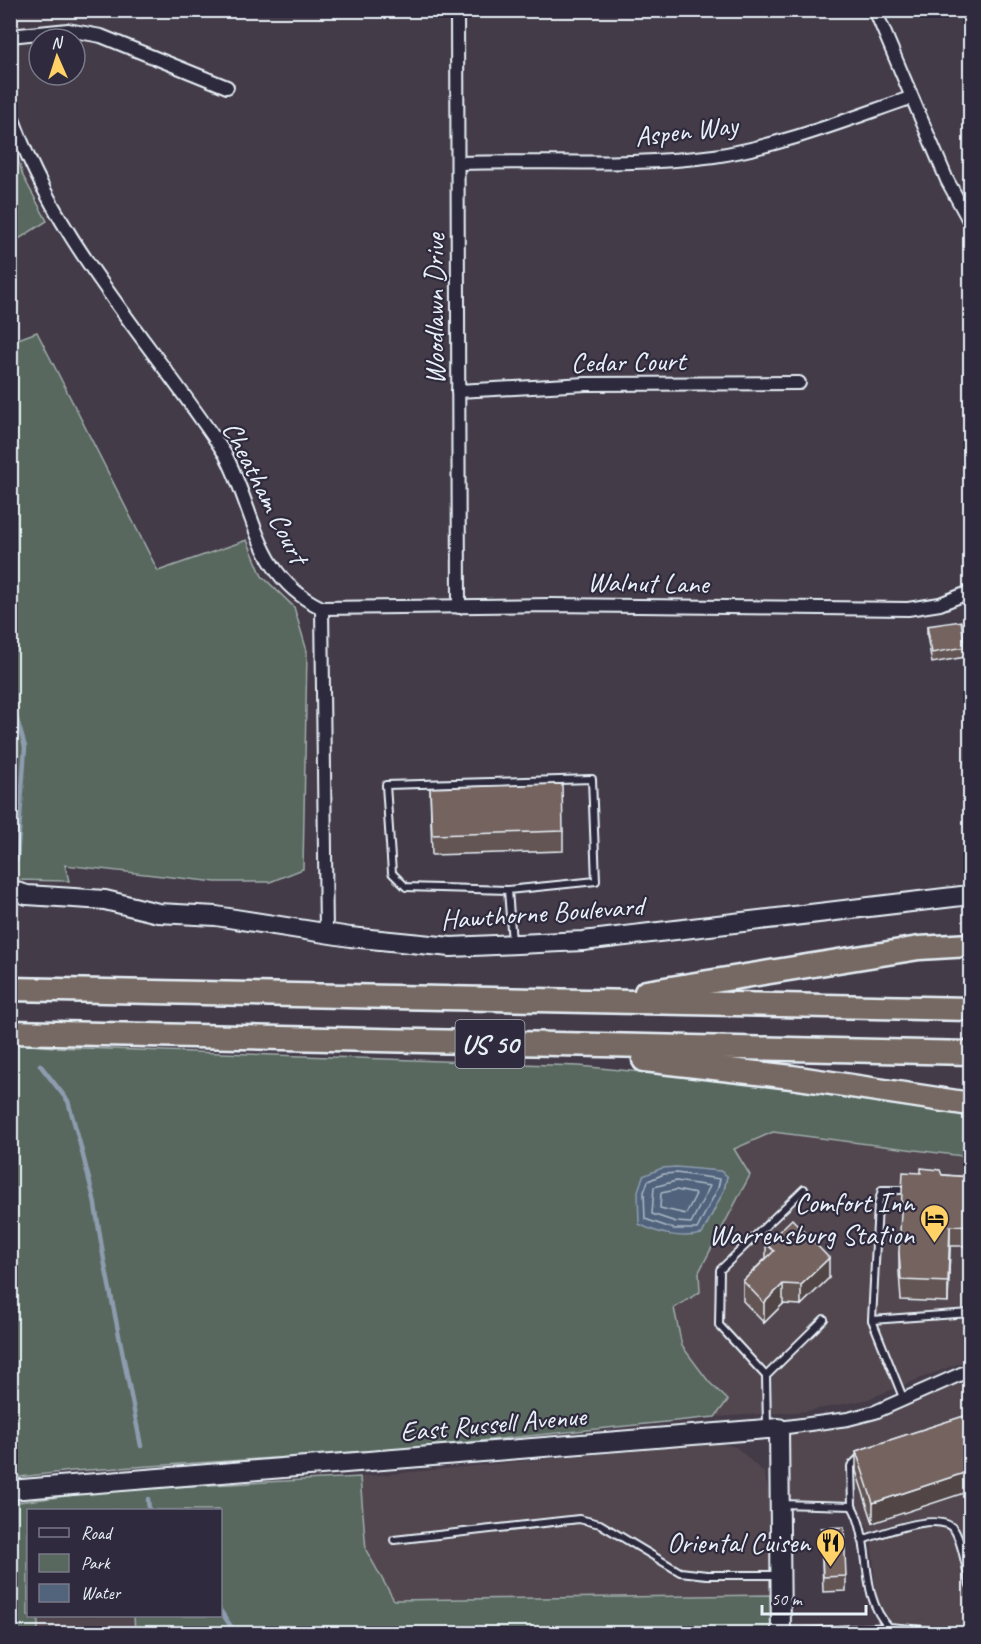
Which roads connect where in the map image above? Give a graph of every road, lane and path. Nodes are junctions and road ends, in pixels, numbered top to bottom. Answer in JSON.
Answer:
{"nodes":[{"id":1,"x":457,"y":10,"type":"edge"},
{"id":2,"x":874,"y":10,"type":"edge"},
{"id":3,"x":10,"y":36,"type":"edge"},
{"id":4,"x":227,"y":87,"type":"dead end"},
{"id":5,"x":910,"y":98,"type":"junction"},
{"id":6,"x":10,"y":110,"type":"edge"},
{"id":7,"x":459,"y":162,"type":"junction"},
{"id":8,"x":970,"y":222,"type":"edge"},
{"id":9,"x":799,"y":383,"type":"dead end"},
{"id":10,"x":458,"y":391,"type":"junction"},
{"id":11,"x":970,"y":592,"type":"edge"},
{"id":12,"x":459,"y":607,"type":"junction"},
{"id":13,"x":322,"y":608,"type":"junction"},
{"id":14,"x":10,"y":890,"type":"edge"},
{"id":15,"x":508,"y":890,"type":"junction"},
{"id":16,"x":970,"y":895,"type":"edge"},
{"id":17,"x":326,"y":933,"type":"junction"},
{"id":18,"x":970,"y":945,"type":"edge"},
{"id":19,"x":513,"y":946,"type":"junction"},
{"id":20,"x":10,"y":989,"type":"edge"},
{"id":21,"x":595,"y":1001,"type":"junction"},
{"id":22,"x":970,"y":1009,"type":"edge"},
{"id":23,"x":10,"y":1032,"type":"edge"},
{"id":24,"x":518,"y":1045,"type":"junction"},
{"id":25,"x":970,"y":1053,"type":"edge"},
{"id":26,"x":970,"y":1104,"type":"edge"},
{"id":27,"x":804,"y":1189,"type":"dead end"},
{"id":28,"x":915,"y":1191,"type":"edge"},
{"id":29,"x":970,"y":1313,"type":"edge"},
{"id":30,"x":824,"y":1319,"type":"dead end"},
{"id":31,"x":872,"y":1320,"type":"junction"},
{"id":32,"x":970,"y":1370,"type":"edge"},
{"id":33,"x":766,"y":1376,"type":"junction"},
{"id":34,"x":904,"y":1400,"type":"junction"},
{"id":35,"x":773,"y":1428,"type":"junction"},
{"id":36,"x":866,"y":1455,"type":"edge"},
{"id":37,"x":10,"y":1490,"type":"edge"},
{"id":38,"x":780,"y":1504,"type":"junction"},
{"id":39,"x":852,"y":1506,"type":"junction"},
{"id":40,"x":394,"y":1540,"type":"dead end"},
{"id":41,"x":862,"y":1540,"type":"junction"},
{"id":42,"x":781,"y":1575,"type":"junction"},
{"id":43,"x":970,"y":1585,"type":"edge"},
{"id":44,"x":889,"y":1627,"type":"junction"},
{"id":45,"x":815,"y":1632,"type":"edge"},
{"id":46,"x":782,"y":1633,"type":"edge"},
{"id":47,"x":937,"y":1634,"type":"edge"}],
"edges":[{"from":1,"to":7,"type":"street","name":"Woodlawn Drive"},
{"from":2,"to":5,"type":"street"},
{"from":3,"to":4,"type":"street"},
{"from":5,"to":7,"type":"street","name":"Aspen Way"},
{"from":5,"to":8,"type":"street"},
{"from":6,"to":13,"type":"street","name":"Cheatham Court"},
{"from":7,"to":10,"type":"street","name":"Woodlawn Drive"},
{"from":9,"to":10,"type":"street","name":"Cedar Court"},
{"from":10,"to":12,"type":"street","name":"Woodlawn Drive"},
{"from":11,"to":12,"type":"street","name":"Walnut Lane"},
{"from":12,"to":13,"type":"street","name":"Walnut Lane"},
{"from":13,"to":17,"type":"street"},
{"from":14,"to":17,"type":"street","name":"Hawthorne Boulevard"},
{"from":15,"to":15,"type":"lane"},
{"from":15,"to":19,"type":"lane"},
{"from":16,"to":19,"type":"street","name":"Hawthorne Boulevard"},
{"from":17,"to":19,"type":"street","name":"Hawthorne Boulevard"},
{"from":18,"to":21,"type":"highway"},
{"from":20,"to":21,"type":"highway","number":"US 50"},
{"from":21,"to":22,"type":"highway","number":"US 50"},
{"from":23,"to":24,"type":"highway","number":"US 50"},
{"from":24,"to":25,"type":"highway","number":"US 50"},
{"from":24,"to":26,"type":"highway"},
{"from":27,"to":33,"type":"lane"},
{"from":28,"to":31,"type":"lane"},
{"from":29,"to":31,"type":"lane"},
{"from":30,"to":33,"type":"lane"},
{"from":31,"to":34,"type":"lane"},
{"from":32,"to":34,"type":"street","name":"East Russell Avenue"},
{"from":33,"to":35,"type":"lane"},
{"from":34,"to":35,"type":"street","name":"East Russell Avenue"},
{"from":35,"to":37,"type":"street","name":"East Russell Avenue"},
{"from":35,"to":38,"type":"street"},
{"from":36,"to":39,"type":"lane"},
{"from":38,"to":39,"type":"lane"},
{"from":38,"to":42,"type":"street"},
{"from":39,"to":41,"type":"lane"},
{"from":40,"to":42,"type":"lane"},
{"from":41,"to":43,"type":"lane"},
{"from":41,"to":44,"type":"lane"},
{"from":42,"to":46,"type":"street"},
{"from":44,"to":45,"type":"lane"},
{"from":44,"to":47,"type":"lane"},
{"from":45,"to":46,"type":"lane"}]}
